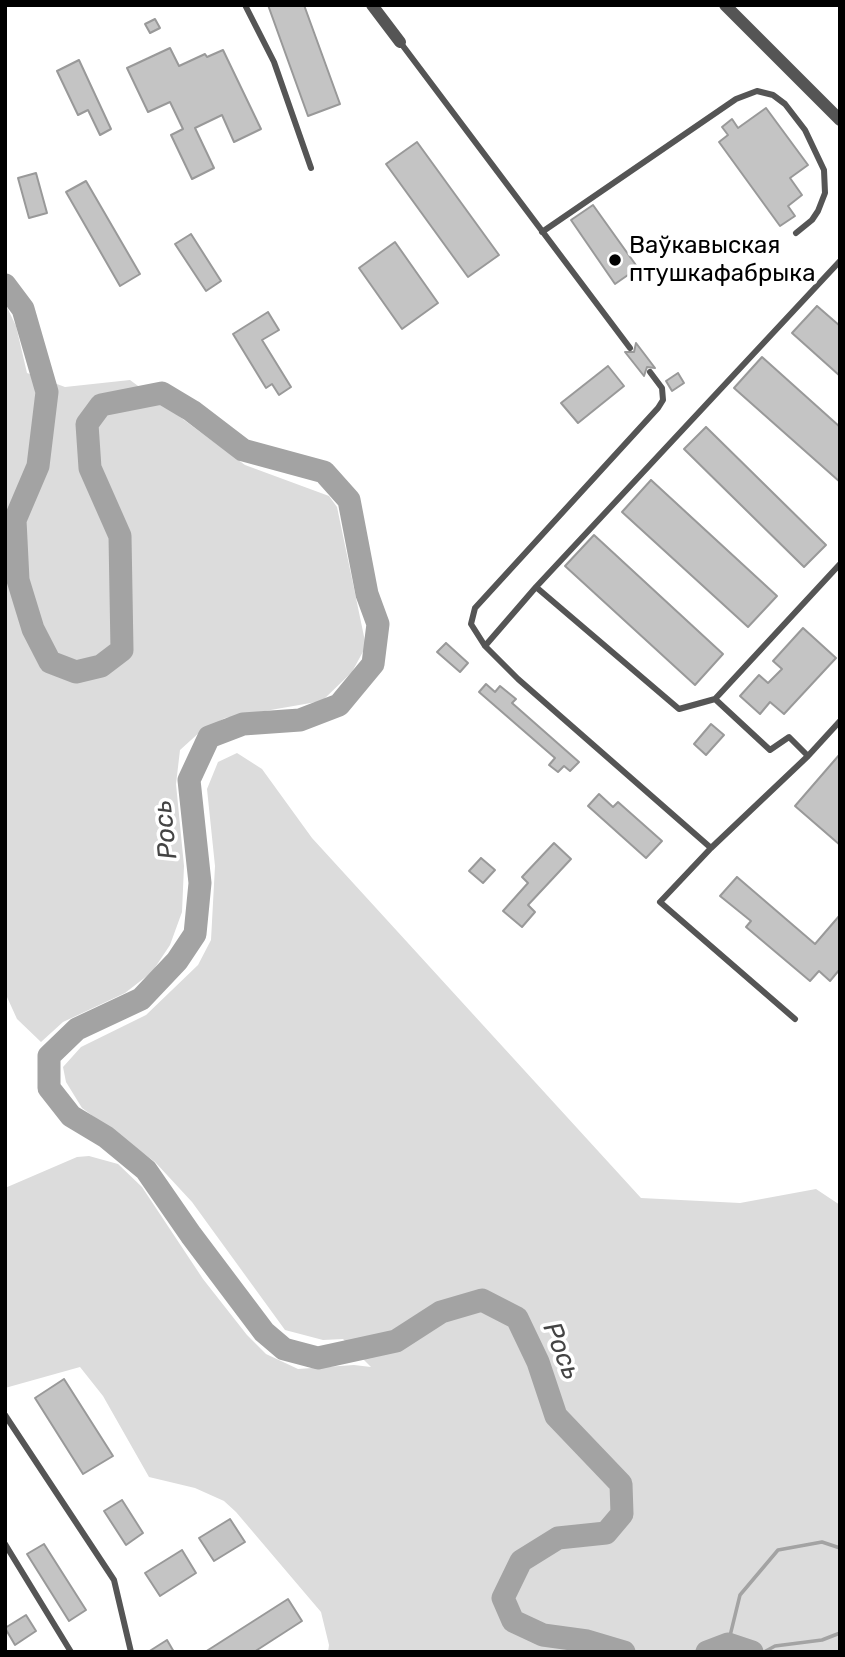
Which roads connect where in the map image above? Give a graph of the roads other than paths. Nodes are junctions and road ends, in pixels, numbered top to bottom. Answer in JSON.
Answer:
{"nodes":[{"id":1,"x":245,"y":5,"type":"edge"},
{"id":2,"x":372,"y":5,"type":"edge"},
{"id":3,"x":725,"y":5,"type":"edge"},
{"id":4,"x":400,"y":42,"type":"joint"},
{"id":5,"x":840,"y":120,"type":"edge"},
{"id":6,"x":311,"y":167,"type":"dead end"},
{"id":7,"x":542,"y":232,"type":"junction"},
{"id":8,"x":796,"y":233,"type":"dead end"},
{"id":9,"x":840,"y":261,"type":"edge"},
{"id":10,"x":630,"y":348,"type":"dead end"},
{"id":11,"x":650,"y":372,"type":"dead end"},
{"id":12,"x":840,"y":564,"type":"edge"},
{"id":13,"x":536,"y":587,"type":"junction"},
{"id":14,"x":485,"y":646,"type":"junction"},
{"id":15,"x":715,"y":699,"type":"junction"},
{"id":16,"x":840,"y":721,"type":"edge"},
{"id":17,"x":808,"y":755,"type":"junction"},
{"id":18,"x":711,"y":848,"type":"junction"},
{"id":19,"x":795,"y":1019,"type":"dead end"},
{"id":20,"x":5,"y":1415,"type":"edge"},
{"id":21,"x":5,"y":1544,"type":"edge"},
{"id":22,"x":71,"y":1652,"type":"edge"},
{"id":23,"x":131,"y":1652,"type":"edge"}],
"edges":[{"from":1,"to":6,"type":"lane"},
{"from":2,"to":4,"type":"street"},
{"from":3,"to":5,"type":"street"},
{"from":4,"to":7,"type":"lane"},
{"from":7,"to":8,"type":"lane"},
{"from":7,"to":10,"type":"lane"},
{"from":9,"to":13,"type":"lane"},
{"from":11,"to":14,"type":"lane"},
{"from":12,"to":15,"type":"lane"},
{"from":13,"to":14,"type":"lane"},
{"from":13,"to":15,"type":"lane"},
{"from":14,"to":18,"type":"lane"},
{"from":15,"to":17,"type":"lane"},
{"from":16,"to":17,"type":"lane"},
{"from":17,"to":18,"type":"lane"},
{"from":18,"to":19,"type":"lane"},
{"from":20,"to":23,"type":"lane"},
{"from":21,"to":22,"type":"lane"}]}
